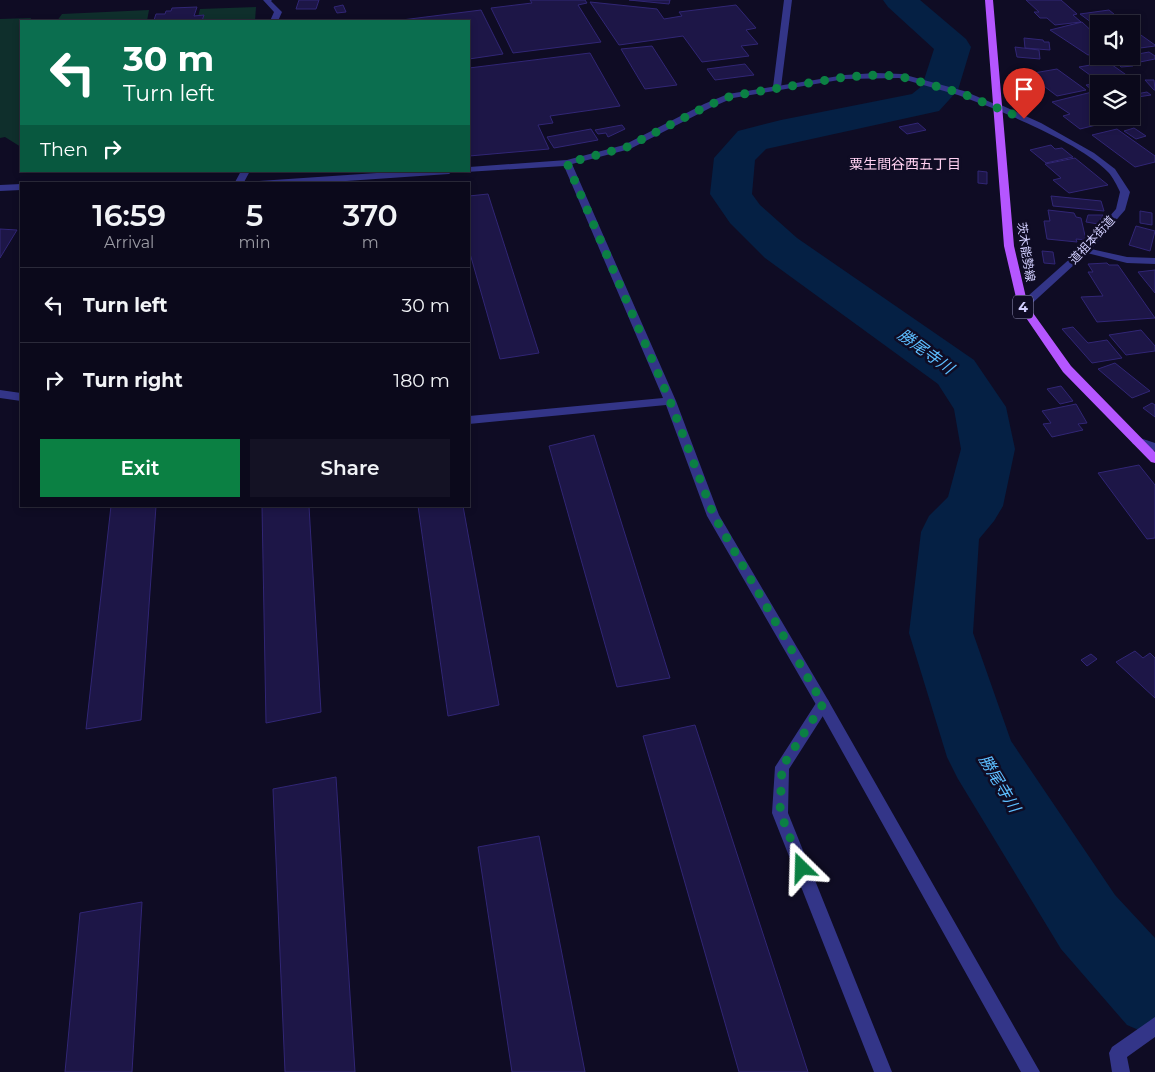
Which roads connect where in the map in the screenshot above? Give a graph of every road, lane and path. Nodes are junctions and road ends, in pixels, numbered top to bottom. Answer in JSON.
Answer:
{"nodes":[{"id":1,"x":268,"y":0,"type":"edge"},
{"id":2,"x":788,"y":0,"type":"edge"},
{"id":3,"x":989,"y":0,"type":"edge"},
{"id":4,"x":274,"y":20,"type":"edge"},
{"id":5,"x":777,"y":87,"type":"junction"},
{"id":6,"x":998,"y":107,"type":"junction"},
{"id":7,"x":567,"y":163,"type":"junction"},
{"id":8,"x":470,"y":170,"type":"edge"},
{"id":9,"x":434,"y":172,"type":"edge"},
{"id":10,"x":288,"y":182,"type":"edge"},
{"id":11,"x":20,"y":187,"type":"edge"},
{"id":12,"x":0,"y":188,"type":"edge"},
{"id":13,"x":1085,"y":250,"type":"junction"},
{"id":14,"x":1155,"y":261,"type":"edge"},
{"id":15,"x":1023,"y":306,"type":"junction"},
{"id":16,"x":0,"y":394,"type":"edge"},
{"id":17,"x":20,"y":397,"type":"edge"},
{"id":18,"x":670,"y":401,"type":"junction"},
{"id":19,"x":470,"y":420,"type":"edge"},
{"id":20,"x":1137,"y":441,"type":"junction"},
{"id":21,"x":1155,"y":447,"type":"edge"},
{"id":22,"x":1155,"y":459,"type":"edge"},
{"id":23,"x":823,"y":704,"type":"junction"},
{"id":24,"x":1152,"y":1028,"type":"edge"},
{"id":25,"x":883,"y":1072,"type":"edge"},
{"id":26,"x":1031,"y":1072,"type":"edge"},
{"id":27,"x":1121,"y":1072,"type":"edge"}],
"edges":[{"from":1,"to":4,"type":"street"},
{"from":2,"to":5,"type":"street"},
{"from":3,"to":6,"type":"main road","name":"茨木能勢線","number":"4"},
{"from":5,"to":6,"type":"street","name":"道祖本街道"},
{"from":5,"to":7,"type":"street","name":"道祖本街道"},
{"from":6,"to":13,"type":"street","name":"道祖本街道"},
{"from":6,"to":15,"type":"main road","name":"茨木能勢線","number":"4"},
{"from":7,"to":8,"type":"street","name":"道祖本街道"},
{"from":7,"to":18,"type":"street"},
{"from":9,"to":10,"type":"street"},
{"from":11,"to":12,"type":"street"},
{"from":13,"to":14,"type":"street"},
{"from":13,"to":15,"type":"street","name":"道祖本街道"},
{"from":15,"to":20,"type":"main road","name":"茨木能勢線","number":"4"},
{"from":16,"to":17,"type":"street"},
{"from":18,"to":19,"type":"street"},
{"from":18,"to":23,"type":"street"},
{"from":20,"to":21,"type":"street"},
{"from":20,"to":22,"type":"main road","name":"茨木能勢線","number":"4"},
{"from":23,"to":25,"type":"street"},
{"from":23,"to":26,"type":"street"},
{"from":24,"to":27,"type":"street"}]}
